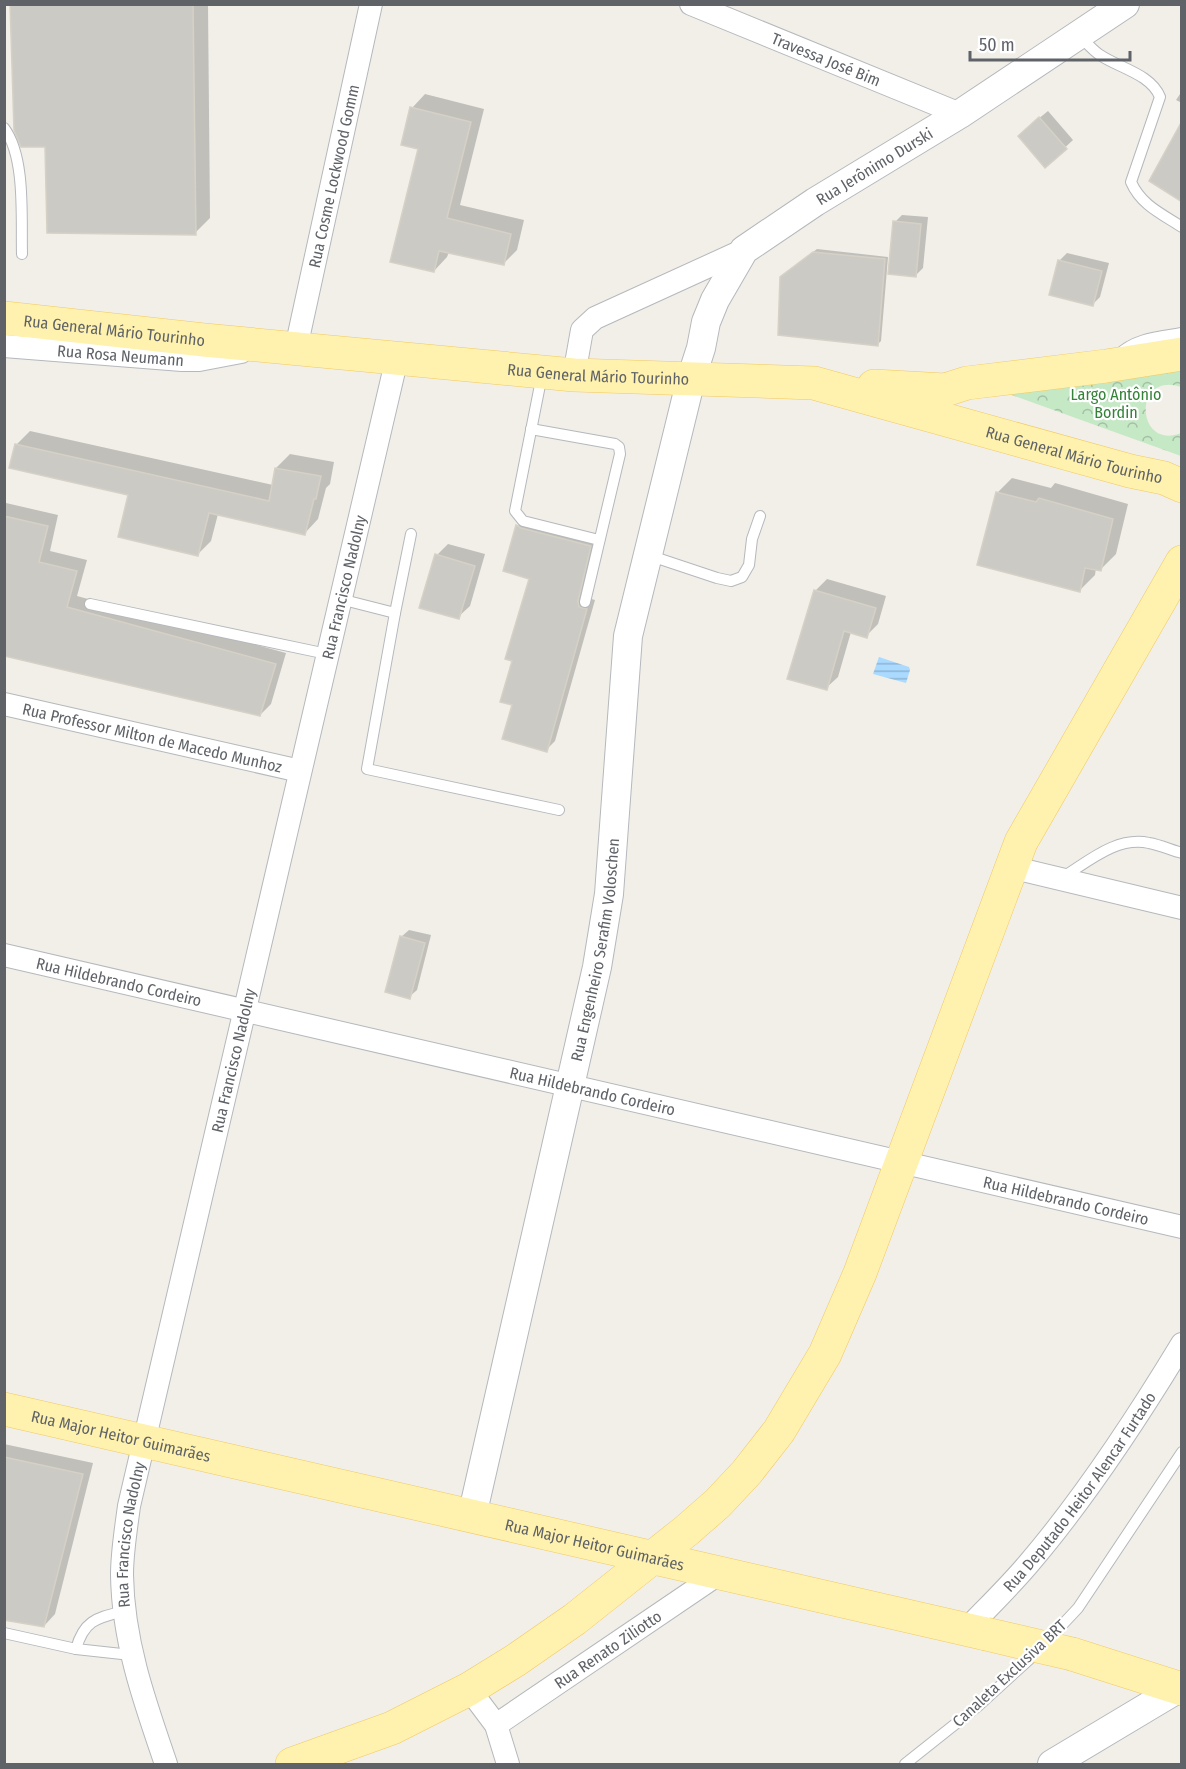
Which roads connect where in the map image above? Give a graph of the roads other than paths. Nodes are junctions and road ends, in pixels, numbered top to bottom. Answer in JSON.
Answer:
{"nodes":[{"id":1,"x":371,"y":4,"type":"edge"},
{"id":2,"x":691,"y":4,"type":"edge"},
{"id":3,"x":1125,"y":4,"type":"edge"},
{"id":4,"x":1079,"y":35,"type":"junction"},
{"id":5,"x":960,"y":114,"type":"junction"},
{"id":6,"x":4,"y":128,"type":"edge"},
{"id":7,"x":1182,"y":227,"type":"edge"},
{"id":8,"x":744,"y":250,"type":"junction"},
{"id":9,"x":22,"y":254,"type":"dead end"},
{"id":10,"x":4,"y":318,"type":"edge"},
{"id":11,"x":1182,"y":333,"type":"edge"},
{"id":12,"x":4,"y":346,"type":"edge"},
{"id":13,"x":284,"y":347,"type":"junction"},
{"id":14,"x":1182,"y":354,"type":"edge"},
{"id":15,"x":397,"y":358,"type":"junction"},
{"id":16,"x":1107,"y":366,"type":"junction"},
{"id":17,"x":559,"y":373,"type":"junction"},
{"id":18,"x":691,"y":379,"type":"junction"},
{"id":19,"x":814,"y":383,"type":"junction"},
{"id":20,"x":945,"y":390,"type":"junction"},
{"id":21,"x":531,"y":429,"type":"junction"},
{"id":22,"x":1173,"y":482,"type":"edge"},
{"id":23,"x":760,"y":516,"type":"dead end"},
{"id":24,"x":411,"y":534,"type":"dead end"},
{"id":25,"x":599,"y":540,"type":"junction"},
{"id":26,"x":648,"y":554,"type":"junction"},
{"id":27,"x":1182,"y":562,"type":"edge"},
{"id":28,"x":340,"y":599,"type":"junction"},
{"id":29,"x":585,"y":602,"type":"dead end"},
{"id":30,"x":90,"y":604,"type":"dead end"},
{"id":31,"x":395,"y":613,"type":"junction"},
{"id":32,"x":327,"y":654,"type":"junction"},
{"id":33,"x":4,"y":704,"type":"edge"},
{"id":34,"x":300,"y":771,"type":"junction"},
{"id":35,"x":559,"y":810,"type":"dead end"},
{"id":36,"x":1182,"y":853,"type":"edge"},
{"id":37,"x":1010,"y":867,"type":"junction"},
{"id":38,"x":1060,"y":879,"type":"junction"},
{"id":39,"x":1182,"y":908,"type":"edge"},
{"id":40,"x":4,"y":955,"type":"edge"},
{"id":41,"x":244,"y":1011,"type":"junction"},
{"id":42,"x":570,"y":1086,"type":"junction"},
{"id":43,"x":900,"y":1162,"type":"junction"},
{"id":44,"x":1182,"y":1227,"type":"edge"},
{"id":45,"x":1182,"y":1344,"type":"edge"},
{"id":46,"x":4,"y":1409,"type":"edge"},
{"id":47,"x":143,"y":1440,"type":"junction"},
{"id":48,"x":1182,"y":1452,"type":"edge"},
{"id":49,"x":472,"y":1516,"type":"junction"},
{"id":50,"x":655,"y":1558,"type":"junction"},
{"id":51,"x":720,"y":1573,"type":"junction"},
{"id":52,"x":124,"y":1611,"type":"junction"},
{"id":53,"x":976,"y":1631,"type":"junction"},
{"id":54,"x":4,"y":1633,"type":"edge"},
{"id":55,"x":76,"y":1649,"type":"junction"},
{"id":56,"x":131,"y":1654,"type":"junction"},
{"id":57,"x":469,"y":1689,"type":"junction"},
{"id":58,"x":1180,"y":1689,"type":"edge"},
{"id":59,"x":495,"y":1725,"type":"junction"},
{"id":60,"x":166,"y":1764,"type":"edge"},
{"id":61,"x":292,"y":1764,"type":"edge"},
{"id":62,"x":508,"y":1764,"type":"edge"},
{"id":63,"x":905,"y":1764,"type":"edge"},
{"id":64,"x":1052,"y":1764,"type":"edge"}],
"edges":[{"from":1,"to":13,"type":"street","name":"Rua Cosme Lockwood Gomm"},
{"from":2,"to":5,"type":"street","name":"Travessa José Bim"},
{"from":3,"to":4,"type":"street","name":"Rua Jerônimo Durski"},
{"from":4,"to":5,"type":"street","name":"Rua Jerônimo Durski"},
{"from":4,"to":7,"type":"lane"},
{"from":5,"to":8,"type":"street","name":"Rua Jerônimo Durski"},
{"from":6,"to":9,"type":"lane"},
{"from":8,"to":17,"type":"street"},
{"from":8,"to":18,"type":"street","name":"Rua Jerônimo Durski"},
{"from":10,"to":13,"type":"main road","name":"Rua General Mário Tourinho"},
{"from":11,"to":16,"type":"lane"},
{"from":12,"to":13,"type":"street","name":"Rua Rosa Neumann"},
{"from":13,"to":15,"type":"main road","name":"Rua General Mário Tourinho"},
{"from":14,"to":16,"type":"main road"},
{"from":15,"to":17,"type":"main road","name":"Rua General Mário Tourinho"},
{"from":15,"to":28,"type":"street","name":"Rua Francisco Nadolny"},
{"from":16,"to":20,"type":"main road"},
{"from":17,"to":18,"type":"main road","name":"Rua General Mário Tourinho"},
{"from":17,"to":21,"type":"lane"},
{"from":18,"to":19,"type":"main road","name":"Rua General Mário Tourinho"},
{"from":18,"to":26,"type":"street","name":"Rua Engenheiro Serafim Voloschen"},
{"from":19,"to":20,"type":"main road"},
{"from":19,"to":22,"type":"main road","name":"Rua General Mário Tourinho"},
{"from":20,"to":22,"type":"main road"},
{"from":21,"to":25,"type":"lane"},
{"from":21,"to":25,"type":"lane"},
{"from":23,"to":26,"type":"lane"},
{"from":24,"to":31,"type":"lane"},
{"from":25,"to":29,"type":"lane"},
{"from":26,"to":42,"type":"street","name":"Rua Engenheiro Serafim Voloschen"},
{"from":27,"to":37,"type":"main road"},
{"from":28,"to":31,"type":"lane"},
{"from":28,"to":32,"type":"street","name":"Rua Francisco Nadolny"},
{"from":30,"to":32,"type":"lane"},
{"from":31,"to":35,"type":"lane"},
{"from":32,"to":34,"type":"street","name":"Rua Francisco Nadolny"},
{"from":33,"to":34,"type":"street","name":"Rua Professor Milton de Macedo Munhoz"},
{"from":34,"to":41,"type":"street","name":"Rua Francisco Nadolny"},
{"from":36,"to":38,"type":"lane"},
{"from":37,"to":38,"type":"street"},
{"from":37,"to":43,"type":"main road"},
{"from":38,"to":39,"type":"street"},
{"from":40,"to":41,"type":"street","name":"Rua Hildebrando Cordeiro"},
{"from":41,"to":42,"type":"street","name":"Rua Hildebrando Cordeiro"},
{"from":41,"to":47,"type":"street","name":"Rua Francisco Nadolny"},
{"from":42,"to":43,"type":"street","name":"Rua Hildebrando Cordeiro"},
{"from":42,"to":49,"type":"street","name":"Rua Engenheiro Serafim Voloschen"},
{"from":43,"to":44,"type":"street","name":"Rua Hildebrando Cordeiro"},
{"from":43,"to":50,"type":"main road"},
{"from":45,"to":53,"type":"street","name":"Rua Deputado Heitor Alencar Furtado"},
{"from":46,"to":47,"type":"main road","name":"Rua Major Heitor Guimarães"},
{"from":47,"to":49,"type":"main road","name":"Rua Major Heitor Guimarães"},
{"from":47,"to":52,"type":"street","name":"Rua Francisco Nadolny"},
{"from":48,"to":63,"type":"lane","name":"Canaleta Exclusiva BRT"},
{"from":49,"to":50,"type":"main road","name":"Rua Major Heitor Guimarães"},
{"from":50,"to":51,"type":"main road","name":"Rua Major Heitor Guimarães"},
{"from":50,"to":57,"type":"main road"},
{"from":51,"to":53,"type":"main road","name":"Rua Major Heitor Guimarães"},
{"from":51,"to":59,"type":"street","name":"Rua Renato Ziliotto"},
{"from":52,"to":55,"type":"lane"},
{"from":52,"to":56,"type":"street","name":"Rua Francisco Nadolny"},
{"from":53,"to":58,"type":"main road","name":"Rua Major Heitor Guimarães","bridge":true},
{"from":54,"to":55,"type":"lane"},
{"from":55,"to":56,"type":"lane"},
{"from":56,"to":60,"type":"street","name":"Rua Francisco Nadolny"},
{"from":57,"to":59,"type":"street"},
{"from":57,"to":61,"type":"main road"},
{"from":58,"to":64,"type":"street"},
{"from":59,"to":62,"type":"street"}]}
